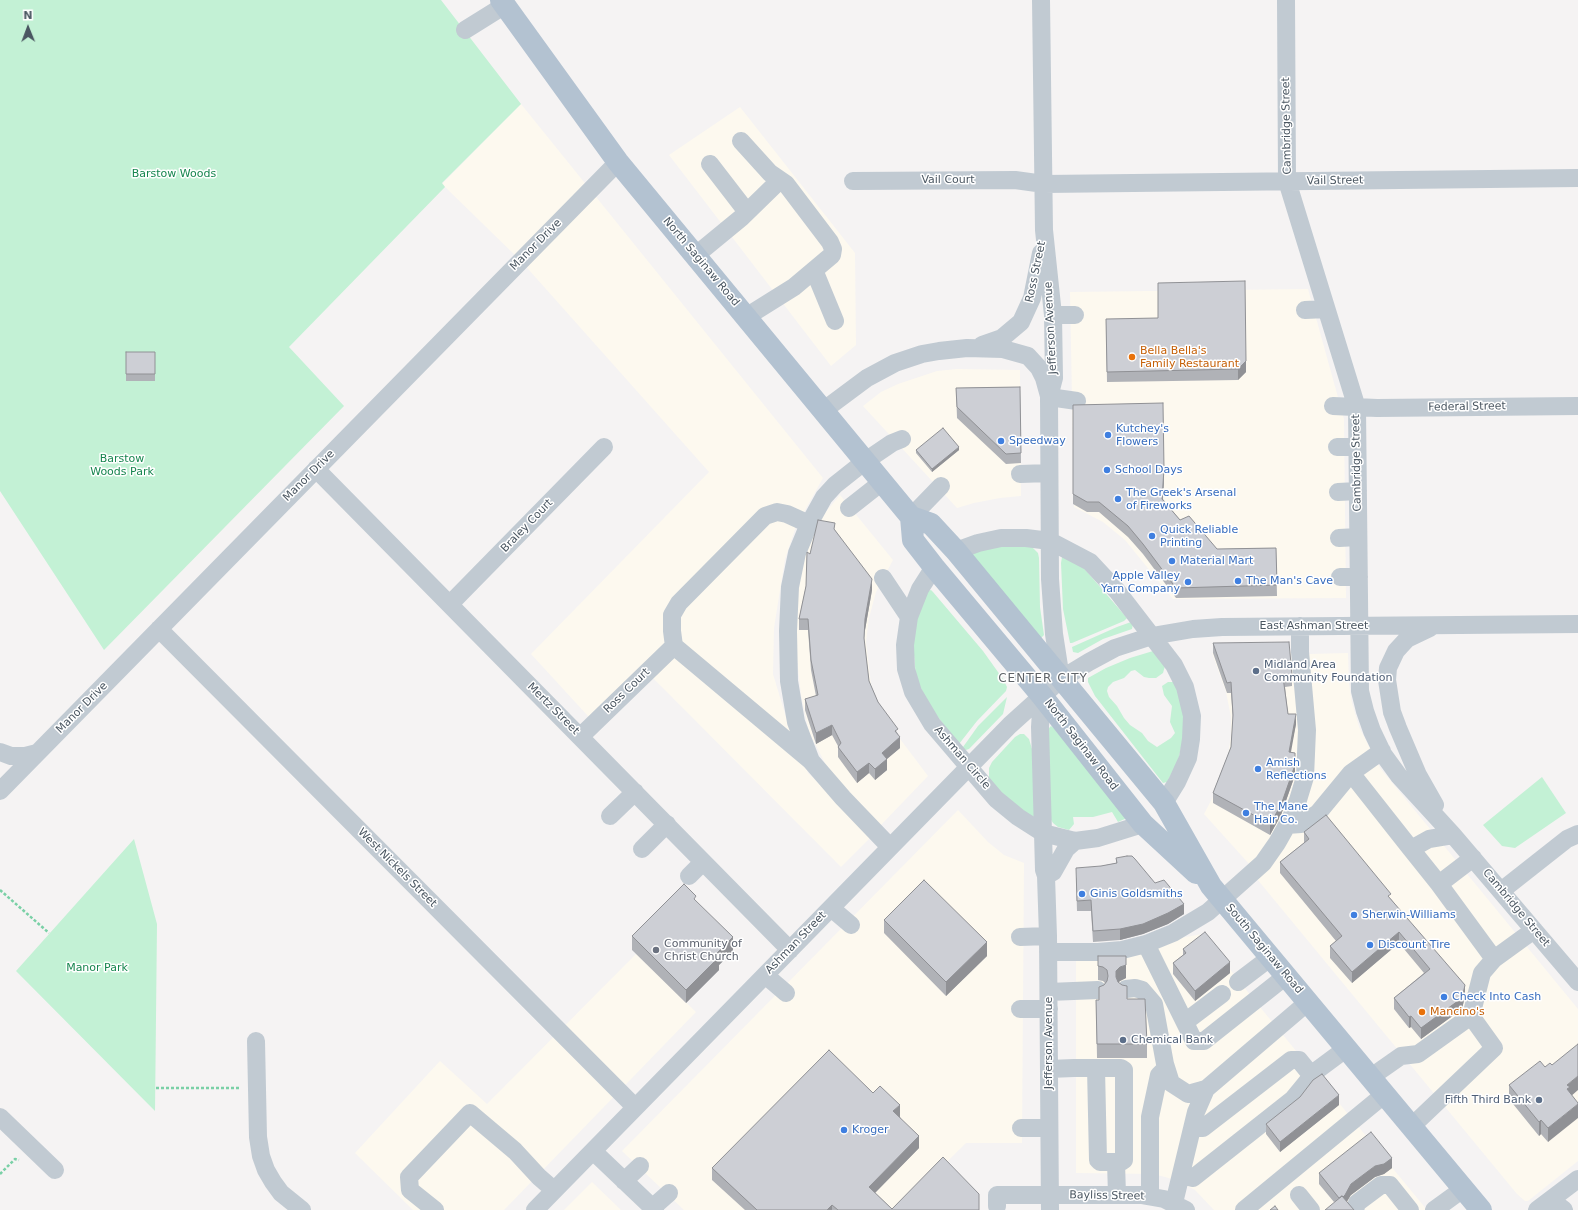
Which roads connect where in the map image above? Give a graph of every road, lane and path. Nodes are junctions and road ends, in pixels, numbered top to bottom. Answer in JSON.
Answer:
{"nodes":[{"id":1,"x":1041,"y":0,"type":"edge"},
{"id":2,"x":1286,"y":0,"type":"edge"},
{"id":3,"x":503,"y":3,"type":"edge"},
{"id":4,"x":465,"y":30,"type":"dead end"},
{"id":5,"x":740,"y":141,"type":"dead end"},
{"id":6,"x":618,"y":162,"type":"junction"},
{"id":7,"x":710,"y":164,"type":"dead end"},
{"id":8,"x":1578,"y":178,"type":"edge"},
{"id":9,"x":780,"y":180,"type":"junction"},
{"id":10,"x":853,"y":180,"type":"dead end"},
{"id":11,"x":1287,"y":181,"type":"junction"},
{"id":12,"x":1044,"y":184,"type":"junction"},
{"id":13,"x":747,"y":212,"type":"junction"},
{"id":14,"x":1044,"y":230,"type":"junction"},
{"id":15,"x":696,"y":255,"type":"junction"},
{"id":16,"x":814,"y":270,"type":"junction"},
{"id":17,"x":1326,"y":309,"type":"junction"},
{"id":18,"x":1305,"y":310,"type":"dead end"},
{"id":19,"x":1053,"y":315,"type":"junction"},
{"id":20,"x":1076,"y":315,"type":"dead end"},
{"id":21,"x":746,"y":317,"type":"junction"},
{"id":22,"x":835,"y":322,"type":"dead end"},
{"id":23,"x":967,"y":348,"type":"junction"},
{"id":24,"x":1049,"y":397,"type":"junction"},
{"id":25,"x":1077,"y":400,"type":"dead end"},
{"id":26,"x":1333,"y":406,"type":"dead end"},
{"id":27,"x":1578,"y":406,"type":"edge"},
{"id":28,"x":1357,"y":408,"type":"junction"},
{"id":29,"x":824,"y":410,"type":"junction"},
{"id":30,"x":902,"y":439,"type":"dead end"},
{"id":31,"x":1357,"y":446,"type":"junction"},
{"id":32,"x":604,"y":447,"type":"dead end"},
{"id":33,"x":1337,"y":447,"type":"dead end"},
{"id":34,"x":864,"y":462,"type":"junction"},
{"id":35,"x":316,"y":469,"type":"junction"},
{"id":36,"x":1049,"y":473,"type":"junction"},
{"id":37,"x":1020,"y":474,"type":"dead end"},
{"id":38,"x":882,"y":482,"type":"junction"},
{"id":39,"x":942,"y":486,"type":"dead end"},
{"id":40,"x":1358,"y":491,"type":"junction"},
{"id":41,"x":1338,"y":492,"type":"dead end"},
{"id":42,"x":849,"y":508,"type":"dead end"},
{"id":43,"x":911,"y":517,"type":"junction"},
{"id":44,"x":809,"y":524,"type":"junction"},
{"id":45,"x":1358,"y":537,"type":"junction"},
{"id":46,"x":1339,"y":538,"type":"dead end"},
{"id":47,"x":1050,"y":541,"type":"junction"},
{"id":48,"x":956,"y":551,"type":"junction"},
{"id":49,"x":934,"y":567,"type":"junction"},
{"id":50,"x":1340,"y":577,"type":"dead end"},
{"id":51,"x":1359,"y":577,"type":"junction"},
{"id":52,"x":883,"y":578,"type":"dead end"},
{"id":53,"x":450,"y":604,"type":"junction"},
{"id":54,"x":910,"y":617,"type":"junction"},
{"id":55,"x":1578,"y":624,"type":"edge"},
{"id":56,"x":1300,"y":626,"type":"junction"},
{"id":57,"x":1360,"y":626,"type":"junction"},
{"id":58,"x":1435,"y":626,"type":"junction"},
{"id":59,"x":159,"y":629,"type":"junction"},
{"id":60,"x":1152,"y":636,"type":"junction"},
{"id":61,"x":674,"y":646,"type":"junction"},
{"id":62,"x":1061,"y":678,"type":"junction"},
{"id":63,"x":1042,"y":696,"type":"junction"},
{"id":64,"x":581,"y":736,"type":"junction"},
{"id":65,"x":1382,"y":750,"type":"junction"},
{"id":66,"x":0,"y":752,"type":"edge"},
{"id":67,"x":37,"y":753,"type":"junction"},
{"id":68,"x":811,"y":761,"type":"junction"},
{"id":69,"x":969,"y":767,"type":"junction"},
{"id":70,"x":1351,"y":773,"type":"junction"},
{"id":71,"x":0,"y":791,"type":"edge"},
{"id":72,"x":635,"y":792,"type":"junction"},
{"id":73,"x":1164,"y":803,"type":"junction"},
{"id":74,"x":610,"y":816,"type":"dead end"},
{"id":75,"x":667,"y":824,"type":"junction"},
{"id":76,"x":1143,"y":824,"type":"junction"},
{"id":77,"x":1287,"y":825,"type":"junction"},
{"id":78,"x":1043,"y":833,"type":"junction"},
{"id":79,"x":1578,"y":834,"type":"edge"},
{"id":80,"x":1453,"y":835,"type":"junction"},
{"id":81,"x":1075,"y":841,"type":"junction"},
{"id":82,"x":890,"y":847,"type":"junction"},
{"id":83,"x":642,"y":849,"type":"dead end"},
{"id":84,"x":1411,"y":849,"type":"junction"},
{"id":85,"x":1473,"y":858,"type":"junction"},
{"id":86,"x":703,"y":862,"type":"junction"},
{"id":87,"x":689,"y":876,"type":"dead end"},
{"id":88,"x":1046,"y":876,"type":"junction"},
{"id":89,"x":1439,"y":884,"type":"junction"},
{"id":90,"x":0,"y":890,"type":"edge"},
{"id":91,"x":1501,"y":890,"type":"junction"},
{"id":92,"x":1217,"y":893,"type":"junction"},
{"id":93,"x":831,"y":908,"type":"junction"},
{"id":94,"x":851,"y":925,"type":"dead end"},
{"id":95,"x":1534,"y":930,"type":"junction"},
{"id":96,"x":49,"y":933,"type":"dead end"},
{"id":97,"x":1020,"y":937,"type":"dead end"},
{"id":98,"x":1048,"y":944,"type":"junction"},
{"id":99,"x":1146,"y":944,"type":"junction"},
{"id":100,"x":790,"y":950,"type":"junction"},
{"id":101,"x":1271,"y":957,"type":"junction"},
{"id":102,"x":1494,"y":959,"type":"junction"},
{"id":103,"x":765,"y":975,"type":"junction"},
{"id":104,"x":1286,"y":976,"type":"junction"},
{"id":105,"x":1238,"y":982,"type":"dead end"},
{"id":106,"x":1578,"y":982,"type":"edge"},
{"id":107,"x":1126,"y":989,"type":"edge"},
{"id":108,"x":1098,"y":990,"type":"edge"},
{"id":109,"x":1049,"y":992,"type":"junction"},
{"id":110,"x":786,"y":993,"type":"dead end"},
{"id":111,"x":1222,"y":994,"type":"dead end"},
{"id":112,"x":1308,"y":1002,"type":"junction"},
{"id":113,"x":1020,"y":1009,"type":"dead end"},
{"id":114,"x":1049,"y":1009,"type":"junction"},
{"id":115,"x":1472,"y":1016,"type":"junction"},
{"id":116,"x":1185,"y":1022,"type":"junction"},
{"id":117,"x":256,"y":1041,"type":"dead end"},
{"id":118,"x":1347,"y":1048,"type":"junction"},
{"id":119,"x":1096,"y":1068,"type":"junction"},
{"id":120,"x":1166,"y":1068,"type":"junction"},
{"id":121,"x":1049,"y":1069,"type":"junction"},
{"id":122,"x":1312,"y":1076,"type":"junction"},
{"id":123,"x":1371,"y":1077,"type":"junction"},
{"id":124,"x":156,"y":1088,"type":"dead end"},
{"id":125,"x":239,"y":1088,"type":"dead end"},
{"id":126,"x":1206,"y":1089,"type":"junction"},
{"id":127,"x":1385,"y":1094,"type":"junction"},
{"id":128,"x":636,"y":1107,"type":"junction"},
{"id":129,"x":0,"y":1117,"type":"edge"},
{"id":130,"x":1412,"y":1126,"type":"junction"},
{"id":131,"x":1021,"y":1128,"type":"dead end"},
{"id":132,"x":1049,"y":1128,"type":"junction"},
{"id":133,"x":1192,"y":1128,"type":"junction"},
{"id":134,"x":593,"y":1151,"type":"junction"},
{"id":135,"x":19,"y":1160,"type":"dead end"},
{"id":136,"x":1116,"y":1162,"type":"junction"},
{"id":137,"x":640,"y":1166,"type":"dead end"},
{"id":138,"x":55,"y":1170,"type":"dead end"},
{"id":139,"x":0,"y":1174,"type":"edge"},
{"id":140,"x":1181,"y":1175,"type":"junction"},
{"id":141,"x":1578,"y":1179,"type":"edge"},
{"id":142,"x":624,"y":1181,"type":"junction"},
{"id":143,"x":1463,"y":1189,"type":"junction"},
{"id":144,"x":554,"y":1190,"type":"junction"},
{"id":145,"x":669,"y":1193,"type":"dead end"},
{"id":146,"x":1117,"y":1195,"type":"junction"},
{"id":147,"x":1299,"y":1195,"type":"dead end"},
{"id":148,"x":1150,"y":1196,"type":"junction"},
{"id":149,"x":1050,"y":1203,"type":"edge"},
{"id":150,"x":997,"y":1206,"type":"dead end"},
{"id":151,"x":1180,"y":1207,"type":"edge"},
{"id":152,"x":1551,"y":1207,"type":"edge"},
{"id":153,"x":1578,"y":1208,"type":"edge"},
{"id":154,"x":653,"y":1209,"type":"edge"},
{"id":155,"x":302,"y":1210,"type":"edge"},
{"id":156,"x":435,"y":1210,"type":"edge"},
{"id":157,"x":535,"y":1210,"type":"edge"},
{"id":158,"x":1244,"y":1210,"type":"edge"},
{"id":159,"x":1310,"y":1210,"type":"edge"},
{"id":160,"x":1355,"y":1210,"type":"edge"},
{"id":161,"x":1410,"y":1210,"type":"edge"},
{"id":162,"x":1434,"y":1210,"type":"edge"},
{"id":163,"x":1481,"y":1210,"type":"edge"},
{"id":164,"x":1575,"y":1210,"type":"edge"}],
"edges":[{"from":1,"to":12,"type":"street","name":"Jefferson Avenue"},
{"from":2,"to":11,"type":"street","name":"Cambridge Street"},
{"from":3,"to":4,"type":"street"},
{"from":3,"to":6,"type":"main road","name":"North Saginaw Road"},
{"from":5,"to":9,"type":"street"},
{"from":6,"to":15,"type":"main road","name":"North Saginaw Road"},
{"from":6,"to":35,"type":"street","name":"Manor Drive"},
{"from":7,"to":13,"type":"street"},
{"from":8,"to":11,"type":"street","name":"Vail Street"},
{"from":9,"to":13,"type":"street"},
{"from":9,"to":16,"type":"street"},
{"from":10,"to":12,"type":"street","name":"Vail Court"},
{"from":11,"to":12,"type":"street","name":"Vail Street"},
{"from":11,"to":17,"type":"street","name":"Cambridge Street"},
{"from":12,"to":14,"type":"street","name":"Jefferson Avenue"},
{"from":13,"to":15,"type":"street"},
{"from":14,"to":19,"type":"street","name":"Jefferson Avenue"},
{"from":14,"to":23,"type":"street","name":"Ross Street"},
{"from":15,"to":21,"type":"main road","name":"North Saginaw Road"},
{"from":16,"to":21,"type":"street"},
{"from":16,"to":22,"type":"street"},
{"from":17,"to":18,"type":"street"},
{"from":17,"to":28,"type":"street","name":"Cambridge Street"},
{"from":19,"to":20,"type":"street"},
{"from":19,"to":24,"type":"street","name":"Jefferson Avenue"},
{"from":21,"to":29,"type":"main road","name":"North Saginaw Road"},
{"from":23,"to":24,"type":"street","name":"Ross Street"},
{"from":23,"to":29,"type":"street","name":"Ross Street"},
{"from":24,"to":25,"type":"street"},
{"from":24,"to":36,"type":"street","name":"Jefferson Avenue"},
{"from":26,"to":28,"type":"street","name":"Federal Street"},
{"from":27,"to":28,"type":"street","name":"Federal Street"},
{"from":28,"to":31,"type":"street","name":"Cambridge Street"},
{"from":29,"to":34,"type":"main road","name":"North Saginaw Road"},
{"from":30,"to":34,"type":"street"},
{"from":31,"to":33,"type":"street"},
{"from":31,"to":40,"type":"street","name":"Cambridge Street"},
{"from":32,"to":53,"type":"street","name":"Braley Court"},
{"from":34,"to":38,"type":"main road","name":"North Saginaw Road"},
{"from":34,"to":44,"type":"street"},
{"from":35,"to":53,"type":"street","name":"Mertz Street"},
{"from":35,"to":59,"type":"street","name":"Manor Drive"},
{"from":36,"to":37,"type":"street"},
{"from":36,"to":47,"type":"street","name":"Jefferson Avenue"},
{"from":38,"to":42,"type":"street"},
{"from":38,"to":43,"type":"main road","name":"North Saginaw Road"},
{"from":39,"to":43,"type":"street"},
{"from":40,"to":41,"type":"street"},
{"from":40,"to":45,"type":"street","name":"Cambridge Street"},
{"from":43,"to":48,"type":"main road"},
{"from":43,"to":49,"type":"main road","name":"North Saginaw Road"},
{"from":44,"to":61,"type":"street"},
{"from":44,"to":68,"type":"street"},
{"from":45,"to":46,"type":"street"},
{"from":45,"to":51,"type":"street","name":"Cambridge Street"},
{"from":47,"to":48,"type":"street"},
{"from":47,"to":60,"type":"street"},
{"from":47,"to":62,"type":"street","name":"Jefferson Avenue"},
{"from":48,"to":62,"type":"main road"},
{"from":49,"to":54,"type":"street","name":"Ashman Circle"},
{"from":49,"to":63,"type":"main road","name":"North Saginaw Road"},
{"from":50,"to":51,"type":"street"},
{"from":51,"to":57,"type":"street","name":"Cambridge Street"},
{"from":52,"to":54,"type":"street"},
{"from":53,"to":64,"type":"street","name":"Mertz Street"},
{"from":54,"to":69,"type":"street","name":"Ashman Circle"},
{"from":55,"to":58,"type":"street","name":"East Ashman Street"},
{"from":56,"to":57,"type":"street","name":"East Ashman Street"},
{"from":56,"to":60,"type":"street","name":"East Ashman Street"},
{"from":56,"to":77,"type":"street"},
{"from":57,"to":58,"type":"street","name":"East Ashman Street"},
{"from":57,"to":65,"type":"street","name":"Cambridge Street"},
{"from":58,"to":80,"type":"street","name":"Cambridge Street"},
{"from":59,"to":67,"type":"street","name":"Manor Drive"},
{"from":59,"to":128,"type":"street","name":"West Nickels Street"},
{"from":60,"to":62,"type":"street","name":"East Ashman Street"},
{"from":60,"to":73,"type":"street"},
{"from":61,"to":64,"type":"street","name":"Ross Court"},
{"from":61,"to":68,"type":"street"},
{"from":62,"to":63,"type":"street","name":"Ashman Street"},
{"from":62,"to":73,"type":"main road","name":"South Saginaw Road"},
{"from":63,"to":69,"type":"street","name":"Ashman Street"},
{"from":63,"to":76,"type":"main road","name":"North Saginaw Road"},
{"from":63,"to":78,"type":"street","name":"Jefferson Avenue"},
{"from":64,"to":72,"type":"street","name":"Mertz Street"},
{"from":65,"to":70,"type":"street"},
{"from":65,"to":80,"type":"street","name":"Cambridge Street"},
{"from":66,"to":67,"type":"street"},
{"from":67,"to":71,"type":"street","name":"Manor Drive"},
{"from":68,"to":82,"type":"street"},
{"from":69,"to":78,"type":"street","name":"Ashman Circle"},
{"from":69,"to":82,"type":"street","name":"Ashman Street"},
{"from":70,"to":77,"type":"street"},
{"from":70,"to":84,"type":"street"},
{"from":72,"to":74,"type":"street"},
{"from":72,"to":75,"type":"street","name":"Mertz Street"},
{"from":73,"to":92,"type":"main road","name":"South Saginaw Road"},
{"from":75,"to":83,"type":"street"},
{"from":75,"to":86,"type":"street","name":"Mertz Street"},
{"from":76,"to":81,"type":"street","name":"Ashman Circle"},
{"from":76,"to":92,"type":"main road","name":"North Saginaw Road"},
{"from":77,"to":92,"type":"street"},
{"from":78,"to":81,"type":"street","name":"Ashman Circle"},
{"from":78,"to":88,"type":"street","name":"Jefferson Avenue"},
{"from":79,"to":91,"type":"street"},
{"from":80,"to":84,"type":"street"},
{"from":80,"to":85,"type":"street","name":"Cambridge Street"},
{"from":81,"to":88,"type":"street"},
{"from":82,"to":93,"type":"street","name":"Ashman Street"},
{"from":84,"to":89,"type":"street"},
{"from":85,"to":89,"type":"street"},
{"from":85,"to":91,"type":"street","name":"Cambridge Street"},
{"from":86,"to":87,"type":"street"},
{"from":86,"to":100,"type":"street","name":"Mertz Street"},
{"from":88,"to":98,"type":"street","name":"Jefferson Avenue"},
{"from":89,"to":102,"type":"street"},
{"from":90,"to":96,"type":"path"},
{"from":91,"to":95,"type":"street","name":"Cambridge Street"},
{"from":92,"to":99,"type":"street"},
{"from":92,"to":101,"type":"main road","name":"South Saginaw Road"},
{"from":93,"to":94,"type":"street"},
{"from":93,"to":100,"type":"street","name":"Ashman Street"},
{"from":95,"to":102,"type":"street"},
{"from":95,"to":106,"type":"street","name":"Cambridge Street"},
{"from":97,"to":98,"type":"street"},
{"from":98,"to":99,"type":"street"},
{"from":98,"to":109,"type":"street","name":"Jefferson Avenue"},
{"from":99,"to":116,"type":"street"},
{"from":100,"to":103,"type":"street","name":"Ashman Street"},
{"from":101,"to":104,"type":"main road","name":"South Saginaw Road"},
{"from":101,"to":105,"type":"street"},
{"from":102,"to":115,"type":"street"},
{"from":103,"to":110,"type":"street"},
{"from":103,"to":128,"type":"street","name":"Ashman Street"},
{"from":104,"to":112,"type":"main road","name":"South Saginaw Road"},
{"from":104,"to":116,"type":"street"},
{"from":107,"to":120,"type":"street"},
{"from":108,"to":109,"type":"street"},
{"from":109,"to":114,"type":"street","name":"Jefferson Avenue"},
{"from":111,"to":116,"type":"street"},
{"from":112,"to":118,"type":"main road","name":"South Saginaw Road"},
{"from":112,"to":126,"type":"street"},
{"from":113,"to":114,"type":"street"},
{"from":114,"to":121,"type":"street","name":"Jefferson Avenue"},
{"from":115,"to":123,"type":"street"},
{"from":115,"to":130,"type":"street"},
{"from":117,"to":155,"type":"street"},
{"from":118,"to":122,"type":"street"},
{"from":118,"to":123,"type":"main road","name":"South Saginaw Road"},
{"from":119,"to":121,"type":"street"},
{"from":119,"to":136,"type":"street"},
{"from":119,"to":136,"type":"street"},
{"from":120,"to":126,"type":"street"},
{"from":120,"to":148,"type":"street"},
{"from":121,"to":132,"type":"street","name":"Jefferson Avenue"},
{"from":122,"to":133,"type":"street"},
{"from":122,"to":140,"type":"street"},
{"from":123,"to":127,"type":"main road","name":"South Saginaw Road"},
{"from":124,"to":125,"type":"path"},
{"from":126,"to":133,"type":"street"},
{"from":127,"to":130,"type":"main road","name":"South Saginaw Road"},
{"from":127,"to":158,"type":"street"},
{"from":128,"to":134,"type":"street","name":"Ashman Street"},
{"from":129,"to":138,"type":"street"},
{"from":130,"to":143,"type":"main road","name":"South Saginaw Road"},
{"from":131,"to":132,"type":"street"},
{"from":132,"to":149,"type":"street","name":"Jefferson Avenue"},
{"from":133,"to":140,"type":"street"},
{"from":134,"to":142,"type":"street"},
{"from":134,"to":144,"type":"street","name":"Ashman Street"},
{"from":135,"to":139,"type":"path"},
{"from":136,"to":146,"type":"street"},
{"from":137,"to":142,"type":"street"},
{"from":140,"to":151,"type":"street"},
{"from":141,"to":152,"type":"street"},
{"from":142,"to":154,"type":"street"},
{"from":143,"to":162,"type":"street"},
{"from":143,"to":163,"type":"main road","name":"South Saginaw Road"},
{"from":144,"to":156,"type":"street"},
{"from":144,"to":157,"type":"street","name":"Ashman Street"},
{"from":145,"to":154,"type":"street"},
{"from":146,"to":148,"type":"street","name":"Bayliss Street"},
{"from":146,"to":149,"type":"street","name":"Bayliss Street"},
{"from":147,"to":159,"type":"street"},
{"from":148,"to":151,"type":"street","name":"Bayliss Street"},
{"from":149,"to":150,"type":"street","name":"Bayliss Street"},
{"from":153,"to":164,"type":"street"},
{"from":160,"to":161,"type":"street"}]}
